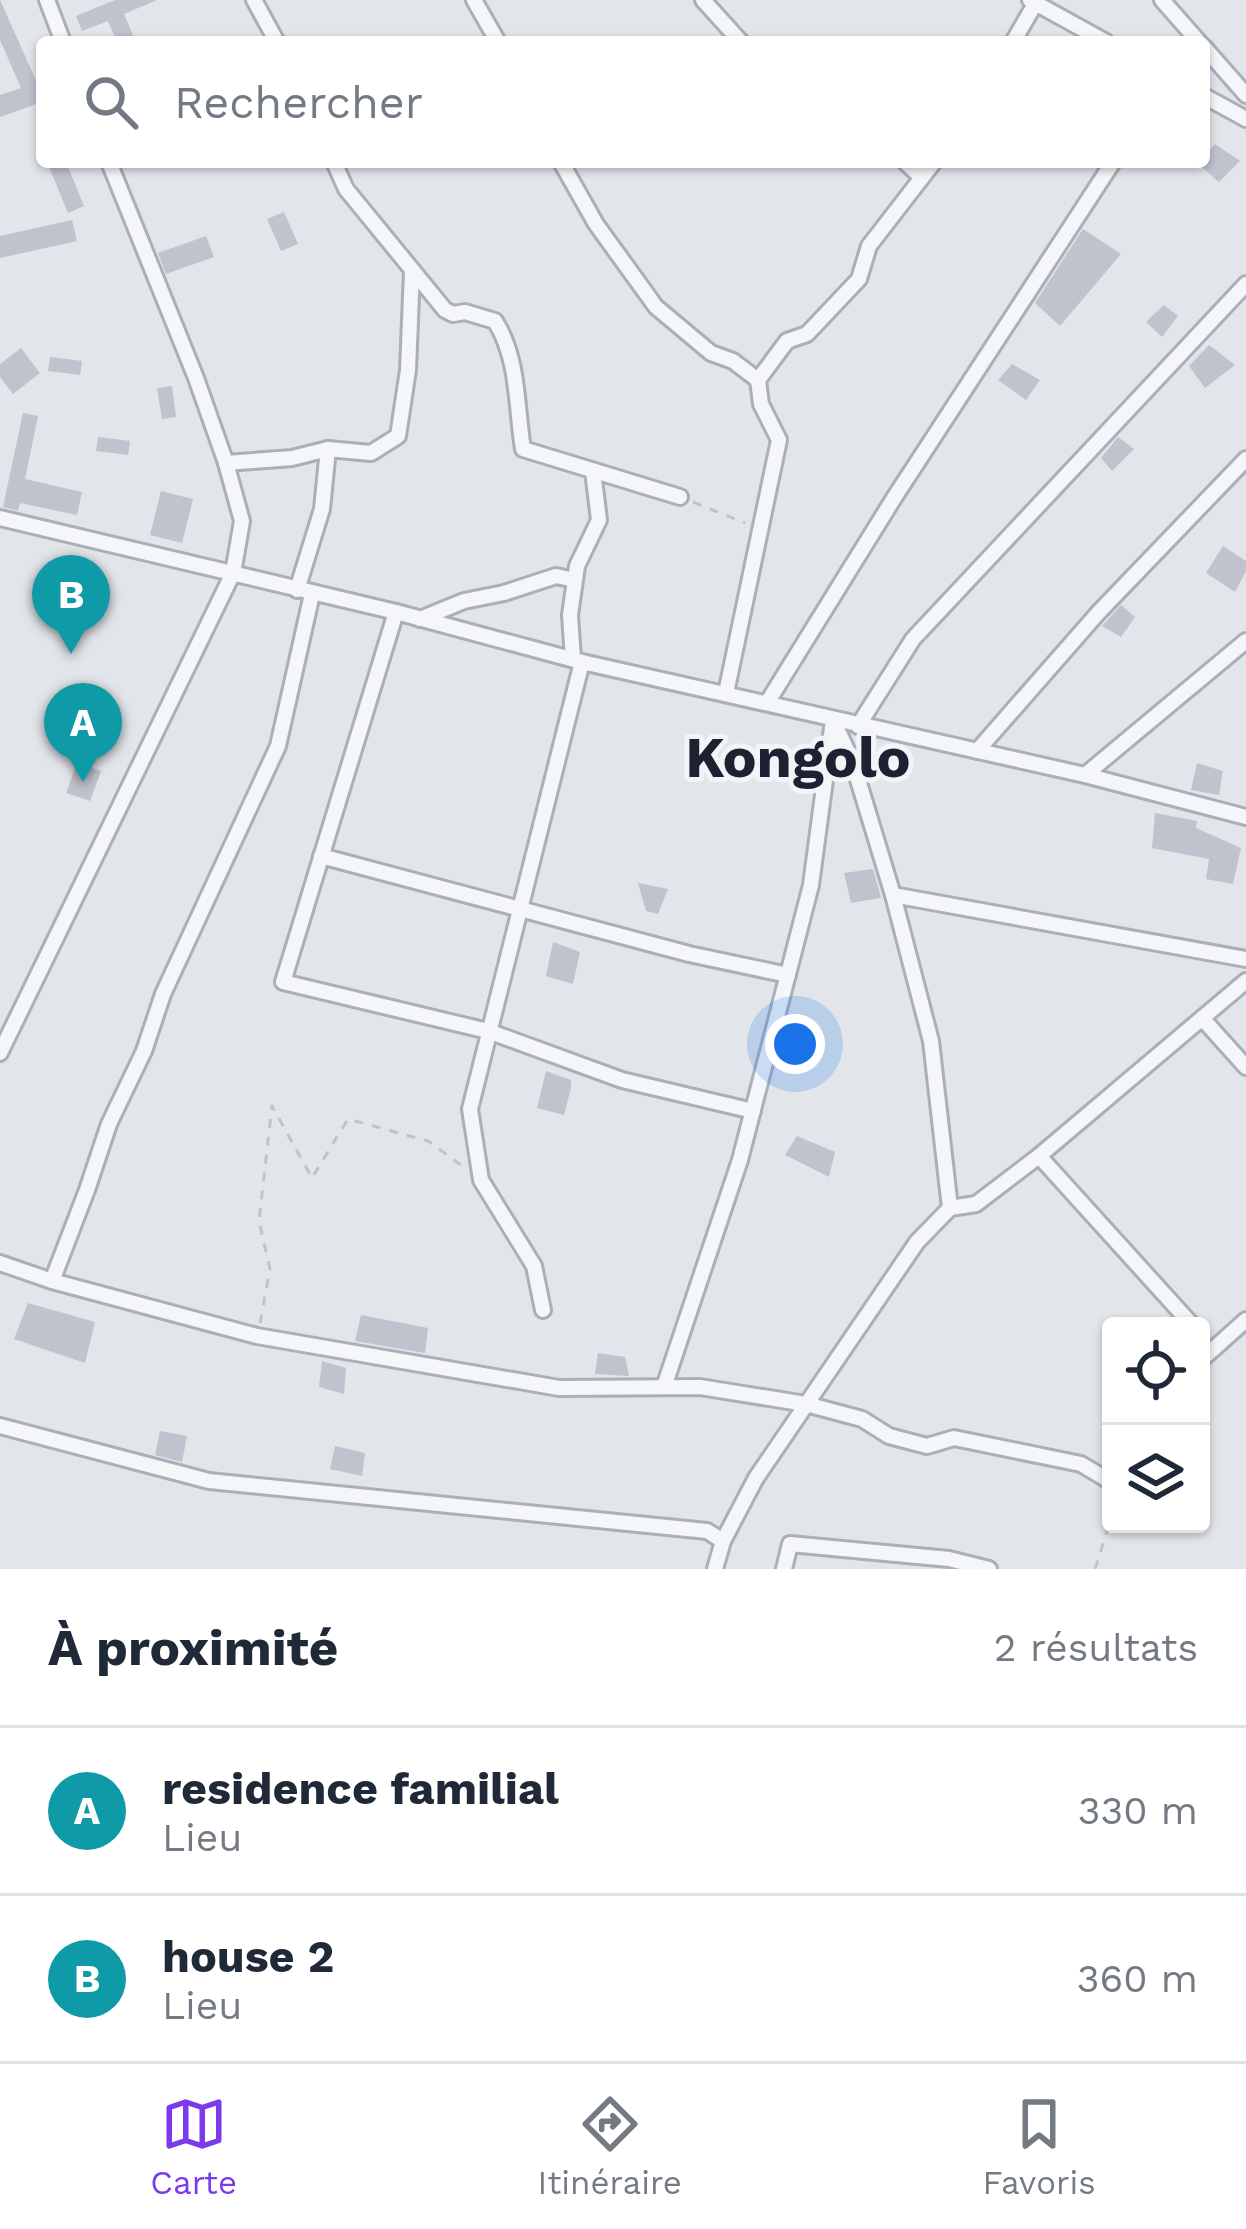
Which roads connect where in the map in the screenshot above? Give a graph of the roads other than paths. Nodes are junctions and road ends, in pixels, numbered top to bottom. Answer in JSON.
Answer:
{"nodes":[{"id":1,"x":47,"y":0,"type":"edge"},
{"id":2,"x":254,"y":0,"type":"edge"},
{"id":3,"x":474,"y":0,"type":"edge"},
{"id":4,"x":703,"y":0,"type":"edge"},
{"id":5,"x":1162,"y":0,"type":"edge"},
{"id":6,"x":1032,"y":2,"type":"edge"},
{"id":7,"x":61,"y":36,"type":"edge"},
{"id":8,"x":274,"y":36,"type":"edge"},
{"id":9,"x":494,"y":36,"type":"edge"},
{"id":10,"x":736,"y":36,"type":"edge"},
{"id":11,"x":1016,"y":36,"type":"edge"},
{"id":12,"x":1095,"y":36,"type":"edge"},
{"id":13,"x":1194,"y":36,"type":"edge"},
{"id":14,"x":1210,"y":54,"type":"edge"},
{"id":15,"x":1246,"y":94,"type":"edge"},
{"id":16,"x":1210,"y":99,"type":"edge"},
{"id":17,"x":1246,"y":119,"type":"edge"},
{"id":18,"x":111,"y":168,"type":"edge"},
{"id":19,"x":337,"y":168,"type":"edge"},
{"id":20,"x":564,"y":168,"type":"edge"},
{"id":21,"x":911,"y":168,"type":"edge"},
{"id":22,"x":929,"y":168,"type":"edge"},
{"id":23,"x":1109,"y":168,"type":"edge"},
{"id":24,"x":921,"y":177,"type":"junction"},
{"id":25,"x":412,"y":272,"type":"junction"},
{"id":26,"x":1246,"y":284,"type":"edge"},
{"id":27,"x":758,"y":380,"type":"junction"},
{"id":28,"x":328,"y":448,"type":"junction"},
{"id":29,"x":1246,"y":459,"type":"edge"},
{"id":30,"x":226,"y":463,"type":"junction"},
{"id":31,"x":592,"y":471,"type":"junction"},
{"id":32,"x":680,"y":497,"type":"road end"},
{"id":33,"x":0,"y":518,"type":"edge"},
{"id":34,"x":233,"y":573,"type":"junction"},
{"id":35,"x":574,"y":580,"type":"junction"},
{"id":36,"x":304,"y":592,"type":"junction"},
{"id":37,"x":396,"y":612,"type":"junction"},
{"id":38,"x":421,"y":619,"type":"junction"},
{"id":39,"x":1246,"y":640,"type":"edge"},
{"id":40,"x":577,"y":661,"type":"junction"},
{"id":41,"x":726,"y":693,"type":"junction"},
{"id":42,"x":767,"y":703,"type":"junction"},
{"id":43,"x":833,"y":720,"type":"junction"},
{"id":44,"x":858,"y":726,"type":"junction"},
{"id":45,"x":977,"y":751,"type":"junction"},
{"id":46,"x":1085,"y":776,"type":"junction"},
{"id":47,"x":1246,"y":817,"type":"edge"},
{"id":48,"x":322,"y":856,"type":"junction"},
{"id":49,"x":892,"y":895,"type":"junction"},
{"id":50,"x":519,"y":909,"type":"junction"},
{"id":51,"x":1246,"y":959,"type":"edge"},
{"id":52,"x":788,"y":974,"type":"junction"},
{"id":53,"x":1246,"y":981,"type":"edge"},
{"id":54,"x":1202,"y":1018,"type":"junction"},
{"id":55,"x":488,"y":1031,"type":"junction"},
{"id":56,"x":0,"y":1053,"type":"edge"},
{"id":57,"x":1246,"y":1066,"type":"edge"},
{"id":58,"x":753,"y":1112,"type":"junction"},
{"id":59,"x":1039,"y":1156,"type":"junction"},
{"id":60,"x":950,"y":1208,"type":"junction"},
{"id":61,"x":0,"y":1263,"type":"edge"},
{"id":62,"x":52,"y":1281,"type":"junction"},
{"id":63,"x":543,"y":1310,"type":"dead end"},
{"id":64,"x":1184,"y":1317,"type":"edge"},
{"id":65,"x":1246,"y":1320,"type":"edge"},
{"id":66,"x":1210,"y":1351,"type":"edge"},
{"id":67,"x":664,"y":1387,"type":"junction"},
{"id":68,"x":806,"y":1404,"type":"junction"},
{"id":69,"x":0,"y":1426,"type":"edge"},
{"id":70,"x":1102,"y":1477,"type":"edge"},
{"id":71,"x":723,"y":1541,"type":"junction"},
{"id":72,"x":715,"y":1569,"type":"edge"},
{"id":73,"x":784,"y":1569,"type":"edge"},
{"id":74,"x":988,"y":1569,"type":"edge"}],
"edges":[{"from":1,"to":7,"type":"street"},
{"from":2,"to":8,"type":"street"},
{"from":3,"to":9,"type":"street"},
{"from":4,"to":10,"type":"street"},
{"from":5,"to":13,"type":"street"},
{"from":6,"to":11,"type":"street"},
{"from":6,"to":12,"type":"street"},
{"from":14,"to":15,"type":"street"},
{"from":16,"to":17,"type":"street"},
{"from":18,"to":30,"type":"street"},
{"from":19,"to":25,"type":"street"},
{"from":20,"to":27,"type":"street"},
{"from":21,"to":24,"type":"street"},
{"from":22,"to":24,"type":"street"},
{"from":23,"to":42,"type":"street"},
{"from":24,"to":27,"type":"street"},
{"from":25,"to":28,"type":"street"},
{"from":25,"to":31,"type":"street"},
{"from":26,"to":44,"type":"street"},
{"from":27,"to":41,"type":"street"},
{"from":28,"to":30,"type":"street"},
{"from":28,"to":36,"type":"street"},
{"from":29,"to":45,"type":"street"},
{"from":30,"to":34,"type":"street"},
{"from":31,"to":32,"type":"street"},
{"from":31,"to":35,"type":"street"},
{"from":33,"to":34,"type":"street"},
{"from":34,"to":36,"type":"street"},
{"from":34,"to":56,"type":"street"},
{"from":35,"to":38,"type":"street"},
{"from":35,"to":40,"type":"street"},
{"from":36,"to":37,"type":"street"},
{"from":36,"to":62,"type":"street"},
{"from":37,"to":38,"type":"street"},
{"from":37,"to":48,"type":"street"},
{"from":38,"to":40,"type":"street"},
{"from":39,"to":46,"type":"street"},
{"from":40,"to":41,"type":"street"},
{"from":40,"to":50,"type":"street"},
{"from":41,"to":42,"type":"street"},
{"from":42,"to":43,"type":"street"},
{"from":43,"to":44,"type":"street"},
{"from":43,"to":49,"type":"street"},
{"from":43,"to":52,"type":"street"},
{"from":44,"to":45,"type":"street"},
{"from":45,"to":46,"type":"street"},
{"from":46,"to":47,"type":"street"},
{"from":48,"to":50,"type":"street"},
{"from":48,"to":55,"type":"street"},
{"from":49,"to":51,"type":"street"},
{"from":49,"to":60,"type":"street"},
{"from":50,"to":52,"type":"street"},
{"from":50,"to":55,"type":"street"},
{"from":52,"to":58,"type":"street"},
{"from":53,"to":54,"type":"street"},
{"from":54,"to":57,"type":"street"},
{"from":54,"to":59,"type":"street"},
{"from":55,"to":58,"type":"street"},
{"from":55,"to":63,"type":"street"},
{"from":58,"to":67,"type":"street"},
{"from":59,"to":60,"type":"street"},
{"from":59,"to":64,"type":"street"},
{"from":60,"to":68,"type":"street"},
{"from":61,"to":62,"type":"street"},
{"from":62,"to":67,"type":"street"},
{"from":65,"to":66,"type":"street"},
{"from":67,"to":68,"type":"street"},
{"from":68,"to":70,"type":"street"},
{"from":68,"to":71,"type":"street"},
{"from":69,"to":71,"type":"street"},
{"from":71,"to":72,"type":"street"},
{"from":73,"to":74,"type":"street"}]}
